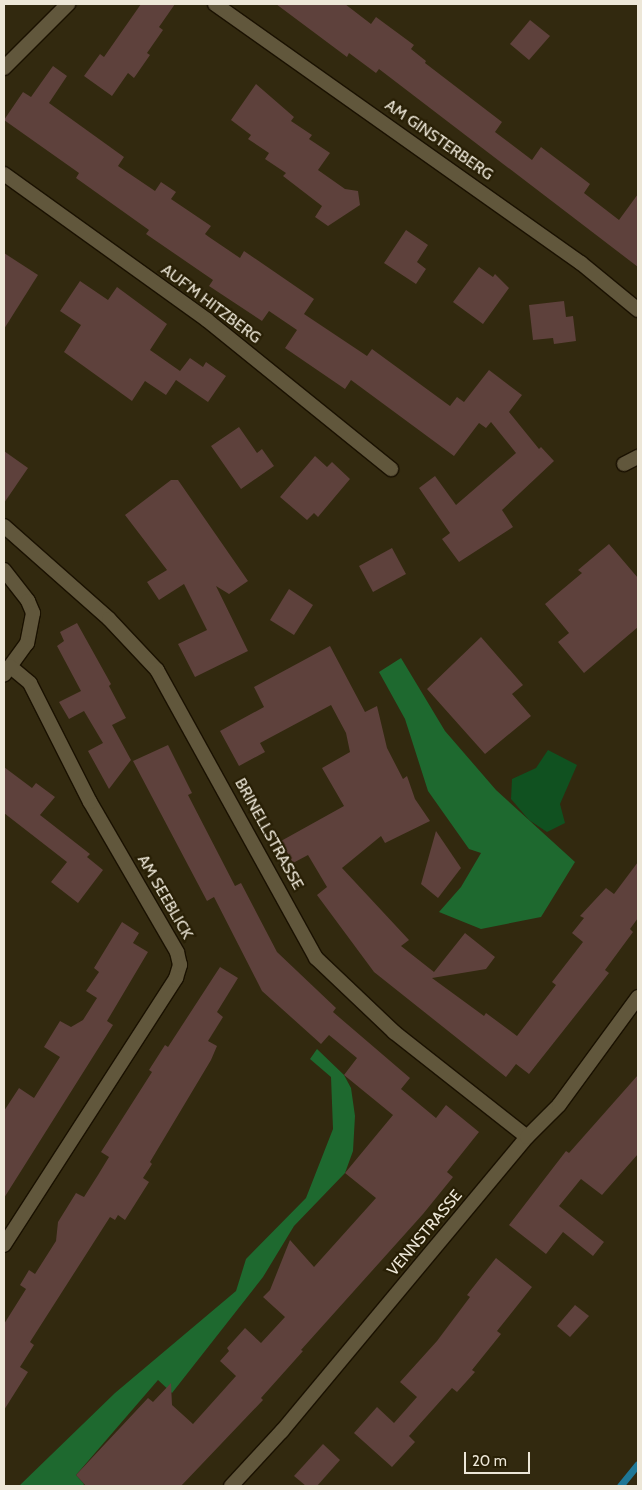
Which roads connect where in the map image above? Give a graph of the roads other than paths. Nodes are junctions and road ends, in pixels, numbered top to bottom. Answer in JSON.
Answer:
{"nodes":[{"id":1,"x":68,"y":4,"type":"edge"},
{"id":2,"x":215,"y":4,"type":"edge"},
{"id":3,"x":4,"y":68,"type":"edge"},
{"id":4,"x":4,"y":174,"type":"edge"},
{"id":5,"x":638,"y":310,"type":"edge"},
{"id":6,"x":638,"y":457,"type":"edge"},
{"id":7,"x":624,"y":464,"type":"dead end"},
{"id":8,"x":391,"y":469,"type":"dead end"},
{"id":9,"x":4,"y":526,"type":"edge"},
{"id":10,"x":4,"y":570,"type":"edge"},
{"id":11,"x":7,"y":670,"type":"edge"},
{"id":12,"x":638,"y":997,"type":"edge"},
{"id":13,"x":528,"y":1137,"type":"junction"},
{"id":14,"x":4,"y":1245,"type":"edge"},
{"id":15,"x":231,"y":1486,"type":"edge"}],
"edges":[{"from":1,"to":3,"type":"street"},
{"from":2,"to":5,"type":"street","name":"AM GINSTERBERG"},
{"from":4,"to":8,"type":"street","name":"AUF'M HITZBERG"},
{"from":6,"to":7,"type":"street"},
{"from":9,"to":13,"type":"street","name":"BRINELLSTRASSE"},
{"from":10,"to":11,"type":"street"},
{"from":11,"to":14,"type":"street","name":"AM SEEBLICK"},
{"from":12,"to":13,"type":"street","name":"VENNSTRASSE"},
{"from":13,"to":15,"type":"street","name":"VENNSTRASSE"}]}
